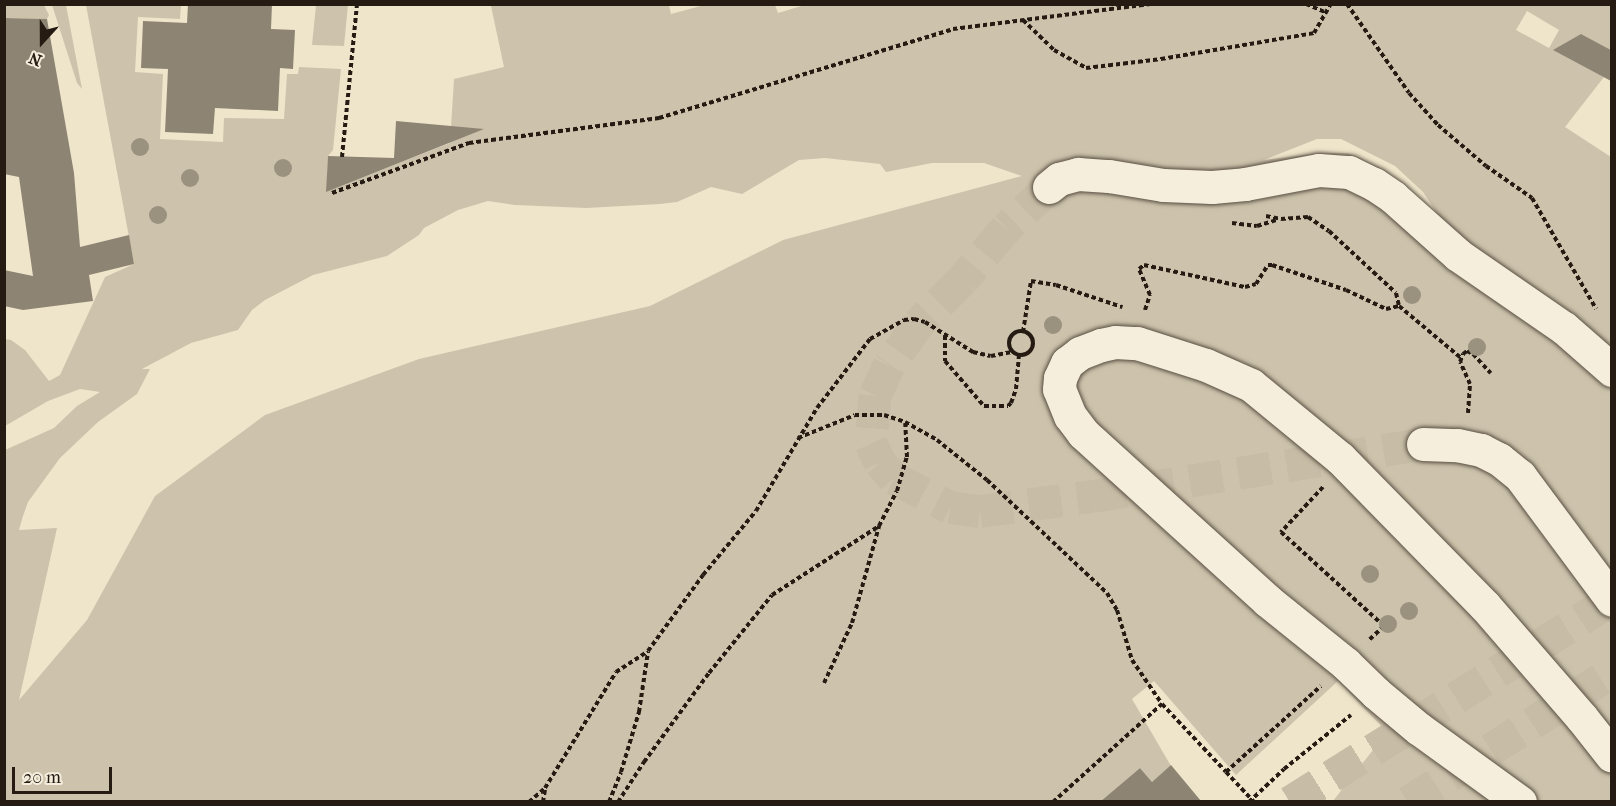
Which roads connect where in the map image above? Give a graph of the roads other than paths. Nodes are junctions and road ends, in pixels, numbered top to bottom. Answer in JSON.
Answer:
{"nodes":[{"id":1,"x":1049,"y":187,"type":"tunnel mouth"},
{"id":2,"x":1611,"y":370,"type":"edge"},
{"id":3,"x":1423,"y":444,"type":"tunnel mouth"},
{"id":4,"x":1611,"y":600,"type":"edge"},
{"id":5,"x":1611,"y":756,"type":"edge"},
{"id":6,"x":1520,"y":801,"type":"edge"}],
"edges":[{"from":1,"to":2,"type":"lane"},
{"from":3,"to":4,"type":"lane"},
{"from":5,"to":6,"type":"lane"}]}
